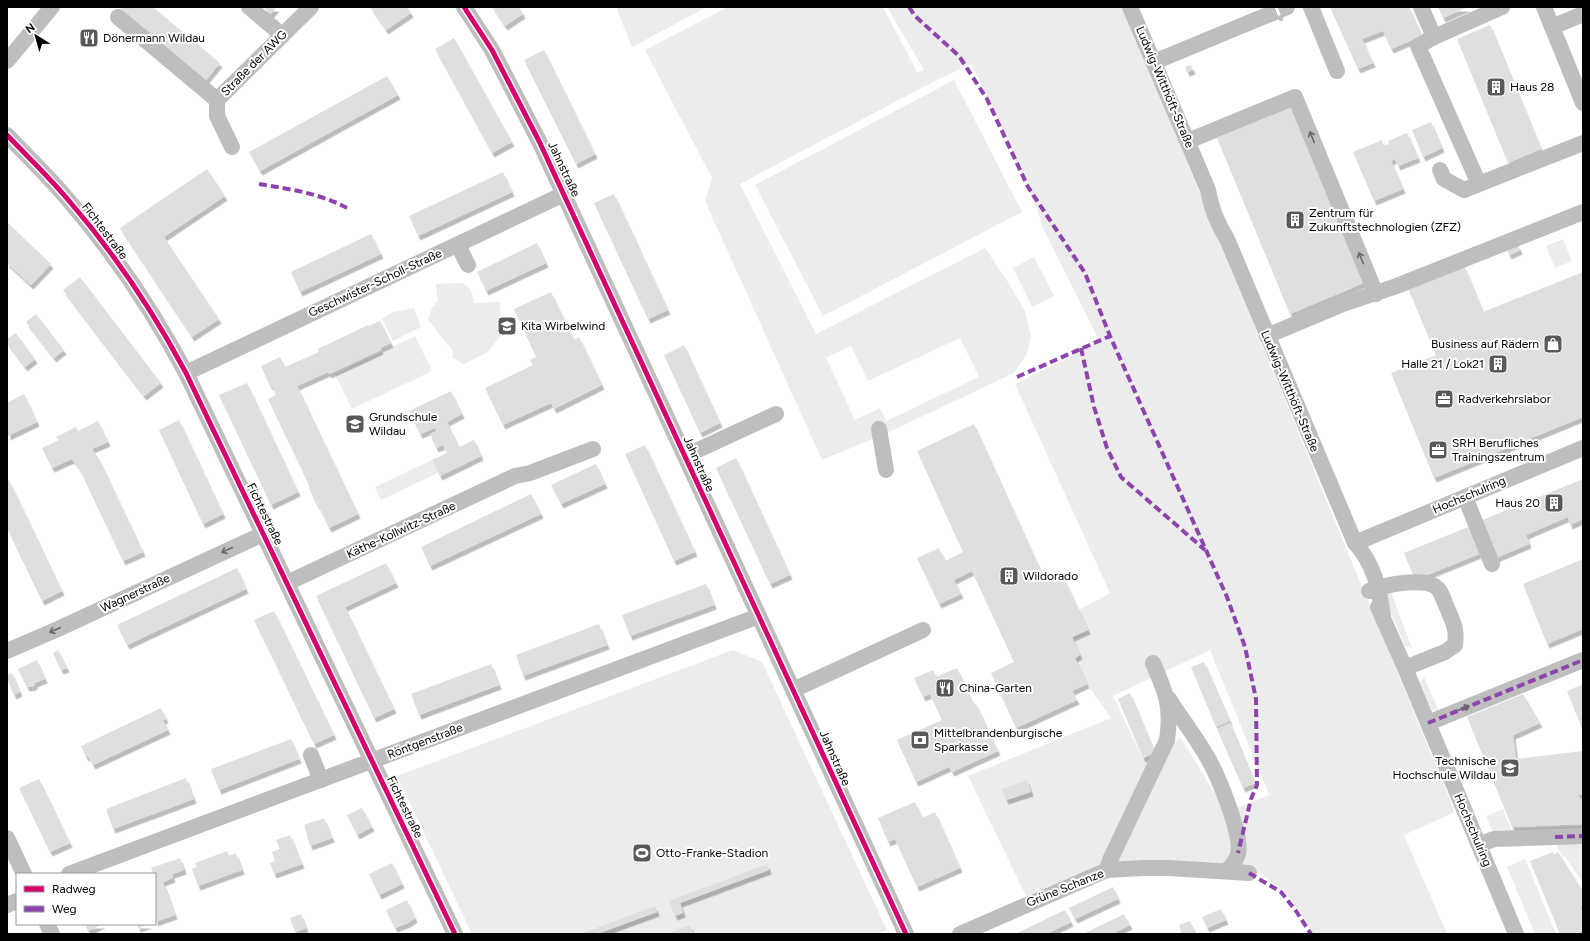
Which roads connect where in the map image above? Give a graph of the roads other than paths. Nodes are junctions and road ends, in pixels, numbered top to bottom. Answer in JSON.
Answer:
{"nodes":[{"id":1,"x":52,"y":7,"type":"edge"},
{"id":2,"x":249,"y":7,"type":"edge"},
{"id":3,"x":311,"y":7,"type":"edge"},
{"id":4,"x":464,"y":7,"type":"edge"},
{"id":5,"x":1130,"y":7,"type":"edge"},
{"id":6,"x":1287,"y":7,"type":"edge"},
{"id":7,"x":1311,"y":7,"type":"edge"},
{"id":8,"x":1421,"y":7,"type":"edge"},
{"id":9,"x":1502,"y":7,"type":"edge"},
{"id":10,"x":1544,"y":7,"type":"edge"},
{"id":11,"x":1583,"y":14,"type":"edge"},
{"id":12,"x":118,"y":17,"type":"dead end"},
{"id":13,"x":1552,"y":27,"type":"junction"},
{"id":14,"x":282,"y":35,"type":"junction"},
{"id":15,"x":1434,"y":36,"type":"junction"},
{"id":16,"x":7,"y":61,"type":"edge"},
{"id":17,"x":1154,"y":62,"type":"junction"},
{"id":18,"x":1337,"y":72,"type":"dead end"},
{"id":19,"x":218,"y":100,"type":"junction"},
{"id":20,"x":1583,"y":103,"type":"edge"},
{"id":21,"x":7,"y":135,"type":"edge"},
{"id":22,"x":1188,"y":142,"type":"junction"},
{"id":23,"x":1583,"y":143,"type":"edge"},
{"id":24,"x":232,"y":147,"type":"dead end"},
{"id":25,"x":1440,"y":170,"type":"dead end"},
{"id":26,"x":1479,"y":184,"type":"junction"},
{"id":27,"x":564,"y":194,"type":"junction"},
{"id":28,"x":1583,"y":212,"type":"edge"},
{"id":29,"x":458,"y":245,"type":"junction"},
{"id":30,"x":468,"y":265,"type":"dead end"},
{"id":31,"x":1376,"y":294,"type":"junction"},
{"id":32,"x":1267,"y":336,"type":"junction"},
{"id":33,"x":186,"y":373,"type":"junction"},
{"id":34,"x":776,"y":414,"type":"dead end"},
{"id":35,"x":879,"y":429,"type":"dead end"},
{"id":36,"x":1583,"y":448,"type":"edge"},
{"id":37,"x":593,"y":449,"type":"dead end"},
{"id":38,"x":685,"y":456,"type":"junction"},
{"id":39,"x":886,"y":470,"type":"dead end"},
{"id":40,"x":1465,"y":497,"type":"junction"},
{"id":41,"x":263,"y":534,"type":"junction"},
{"id":42,"x":1355,"y":543,"type":"junction"},
{"id":43,"x":1492,"y":564,"type":"dead end"},
{"id":44,"x":286,"y":583,"type":"junction"},
{"id":45,"x":1374,"y":589,"type":"junction"},
{"id":46,"x":759,"y":616,"type":"junction"},
{"id":47,"x":923,"y":630,"type":"dead end"},
{"id":48,"x":7,"y":651,"type":"edge"},
{"id":49,"x":1583,"y":660,"type":"edge"},
{"id":50,"x":1153,"y":663,"type":"dead end"},
{"id":51,"x":1405,"y":668,"type":"junction"},
{"id":52,"x":793,"y":690,"type":"junction"},
{"id":53,"x":1167,"y":696,"type":"junction"},
{"id":54,"x":1428,"y":723,"type":"junction"},
{"id":55,"x":311,"y":755,"type":"dead end"},
{"id":56,"x":371,"y":762,"type":"junction"},
{"id":57,"x":321,"y":780,"type":"junction"},
{"id":58,"x":1583,"y":836,"type":"edge"},
{"id":59,"x":7,"y":838,"type":"edge"},
{"id":60,"x":1479,"y":845,"type":"junction"},
{"id":61,"x":1107,"y":870,"type":"junction"},
{"id":62,"x":1226,"y":871,"type":"junction"},
{"id":63,"x":24,"y":873,"type":"edge"},
{"id":64,"x":71,"y":873,"type":"edge"},
{"id":65,"x":1249,"y":873,"type":"dead end"},
{"id":66,"x":455,"y":934,"type":"edge"},
{"id":67,"x":906,"y":934,"type":"edge"},
{"id":68,"x":960,"y":934,"type":"edge"},
{"id":69,"x":1516,"y":934,"type":"edge"}],
"edges":[{"from":1,"to":16,"type":"street"},
{"from":2,"to":14,"type":"street"},
{"from":3,"to":14,"type":"street","name":"Straße der AWG"},
{"from":4,"to":27,"type":"street","name":"Jahnstraße"},
{"from":5,"to":17,"type":"street","name":"Ludwig-Witthöft-Straße"},
{"from":6,"to":17,"type":"street"},
{"from":7,"to":18,"type":"street"},
{"from":8,"to":15,"type":"street"},
{"from":9,"to":15,"type":"street"},
{"from":10,"to":13,"type":"street"},
{"from":11,"to":13,"type":"street"},
{"from":12,"to":19,"type":"street"},
{"from":13,"to":20,"type":"street"},
{"from":14,"to":19,"type":"street","name":"Straße der AWG"},
{"from":15,"to":26,"type":"street"},
{"from":17,"to":22,"type":"street","name":"Ludwig-Witthöft-Straße"},
{"from":19,"to":24,"type":"street","name":"Straße der AWG"},
{"from":21,"to":33,"type":"street","name":"Fichtestraße"},
{"from":31,"to":22,"type":"street","one_way":true},
{"from":22,"to":32,"type":"street","name":"Ludwig-Witthöft-Straße"},
{"from":23,"to":26,"type":"street"},
{"from":25,"to":26,"type":"street"},
{"from":27,"to":29,"type":"street","name":"Geschwister-Scholl-Straße"},
{"from":27,"to":38,"type":"street","name":"Jahnstraße"},
{"from":28,"to":31,"type":"street"},
{"from":29,"to":30,"type":"street"},
{"from":29,"to":33,"type":"street","name":"Geschwister-Scholl-Straße"},
{"from":31,"to":32,"type":"street"},
{"from":32,"to":42,"type":"street","name":"Ludwig-Witthöft-Straße"},
{"from":33,"to":41,"type":"street","name":"Fichtestraße"},
{"from":34,"to":38,"type":"street"},
{"from":35,"to":39,"type":"street"},
{"from":36,"to":40,"type":"street","name":"Hochschulring"},
{"from":37,"to":44,"type":"street","name":"Käthe-Kollwitz-Straße"},
{"from":38,"to":46,"type":"street","name":"Jahnstraße"},
{"from":40,"to":42,"type":"street","name":"Hochschulring"},
{"from":40,"to":43,"type":"street"},
{"from":41,"to":44,"type":"street","name":"Fichtestraße"},
{"from":41,"to":48,"type":"street","name":"Wagnerstraße","one_way":true},
{"from":42,"to":45,"type":"street","name":"Hochschulring"},
{"from":44,"to":56,"type":"street","name":"Fichtestraße"},
{"from":45,"to":51,"type":"street","name":"Hochschulring"},
{"from":45,"to":51,"type":"street"},
{"from":46,"to":52,"type":"street","name":"Jahnstraße"},
{"from":46,"to":56,"type":"street","name":"Röntgenstraße"},
{"from":47,"to":52,"type":"street"},
{"from":54,"to":49,"type":"street","one_way":true},
{"from":50,"to":53,"type":"street"},
{"from":51,"to":54,"type":"street","name":"Hochschulring"},
{"from":52,"to":67,"type":"street","name":"Jahnstraße"},
{"from":53,"to":61,"type":"street"},
{"from":53,"to":62,"type":"street"},
{"from":54,"to":60,"type":"street","name":"Hochschulring"},
{"from":55,"to":57,"type":"street"},
{"from":56,"to":57,"type":"street","name":"Röntgenstraße"},
{"from":56,"to":66,"type":"street","name":"Fichtestraße"},
{"from":57,"to":64,"type":"street","name":"Röntgenstraße"},
{"from":58,"to":60,"type":"street"},
{"from":59,"to":63,"type":"street"},
{"from":60,"to":69,"type":"street","name":"Hochschulring"},
{"from":61,"to":62,"type":"street","name":"Grüne Schanze"},
{"from":61,"to":68,"type":"street","name":"Grüne Schanze"},
{"from":62,"to":65,"type":"street","name":"Grüne Schanze"}]}
